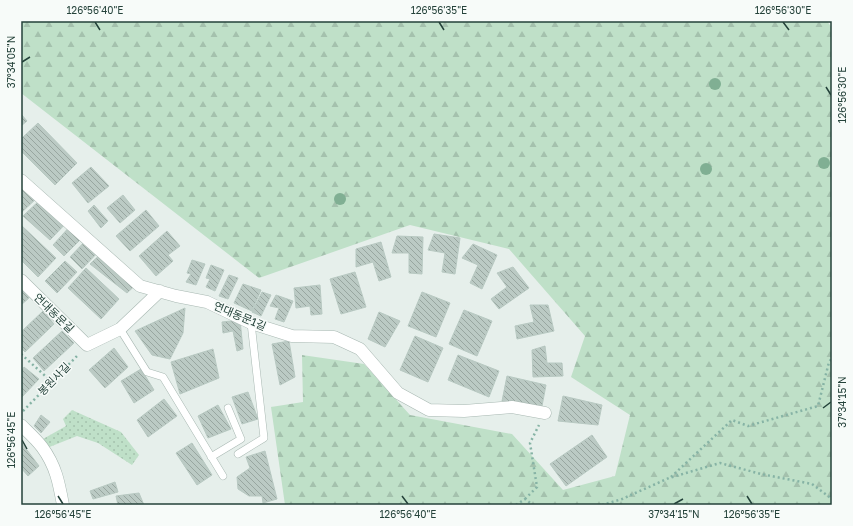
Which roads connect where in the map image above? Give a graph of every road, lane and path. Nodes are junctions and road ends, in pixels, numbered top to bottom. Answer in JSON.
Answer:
{"nodes":[{"id":1,"x":21,"y":180,"type":"edge"},
{"id":2,"x":21,"y":280,"type":"edge"},
{"id":3,"x":160,"y":291,"type":"junction"},
{"id":4,"x":251,"y":323,"type":"junction"},
{"id":5,"x":120,"y":329,"type":"junction"},
{"id":6,"x":88,"y":345,"type":"junction"},
{"id":7,"x":21,"y":354,"type":"edge"},
{"id":8,"x":832,"y":358,"type":"edge"},
{"id":9,"x":52,"y":382,"type":"junction"},
{"id":10,"x":228,"y":408,"type":"dead end"},
{"id":11,"x":21,"y":413,"type":"edge"},
{"id":12,"x":545,"y":414,"type":"joint"},
{"id":13,"x":21,"y":425,"type":"edge"},
{"id":14,"x":21,"y":434,"type":"edge"},
{"id":15,"x":238,"y":454,"type":"dead end"},
{"id":16,"x":211,"y":457,"type":"junction"},
{"id":17,"x":223,"y":476,"type":"dead end"},
{"id":18,"x":669,"y":478,"type":"junction"},
{"id":19,"x":525,"y":499,"type":"junction"},
{"id":20,"x":832,"y":499,"type":"edge"},
{"id":21,"x":58,"y":505,"type":"edge"},
{"id":22,"x":63,"y":505,"type":"edge"},
{"id":23,"x":516,"y":505,"type":"edge"},
{"id":24,"x":533,"y":505,"type":"edge"},
{"id":25,"x":602,"y":505,"type":"edge"}],
"edges":[{"from":1,"to":3,"type":"street","name":"연대동문1길"},
{"from":2,"to":6,"type":"street","name":"연대동문길"},
{"from":3,"to":4,"type":"street","name":"연대동문1길"},
{"from":3,"to":5,"type":"street"},
{"from":4,"to":12,"type":"street","name":"연대동문1길"},
{"from":4,"to":15,"type":"lane"},
{"from":5,"to":6,"type":"street"},
{"from":5,"to":16,"type":"lane"},
{"from":6,"to":9,"type":"path","name":"봉원사길"},
{"from":7,"to":9,"type":"path"},
{"from":8,"to":18,"type":"path"},
{"from":9,"to":11,"type":"path","name":"봉원사길"},
{"from":10,"to":16,"type":"lane"},
{"from":12,"to":19,"type":"path"},
{"from":13,"to":22,"type":"street"},
{"from":14,"to":21,"type":"street"},
{"from":16,"to":17,"type":"lane"},
{"from":18,"to":20,"type":"path"},
{"from":18,"to":25,"type":"path"},
{"from":19,"to":23,"type":"path"},
{"from":19,"to":24,"type":"path"}]}
